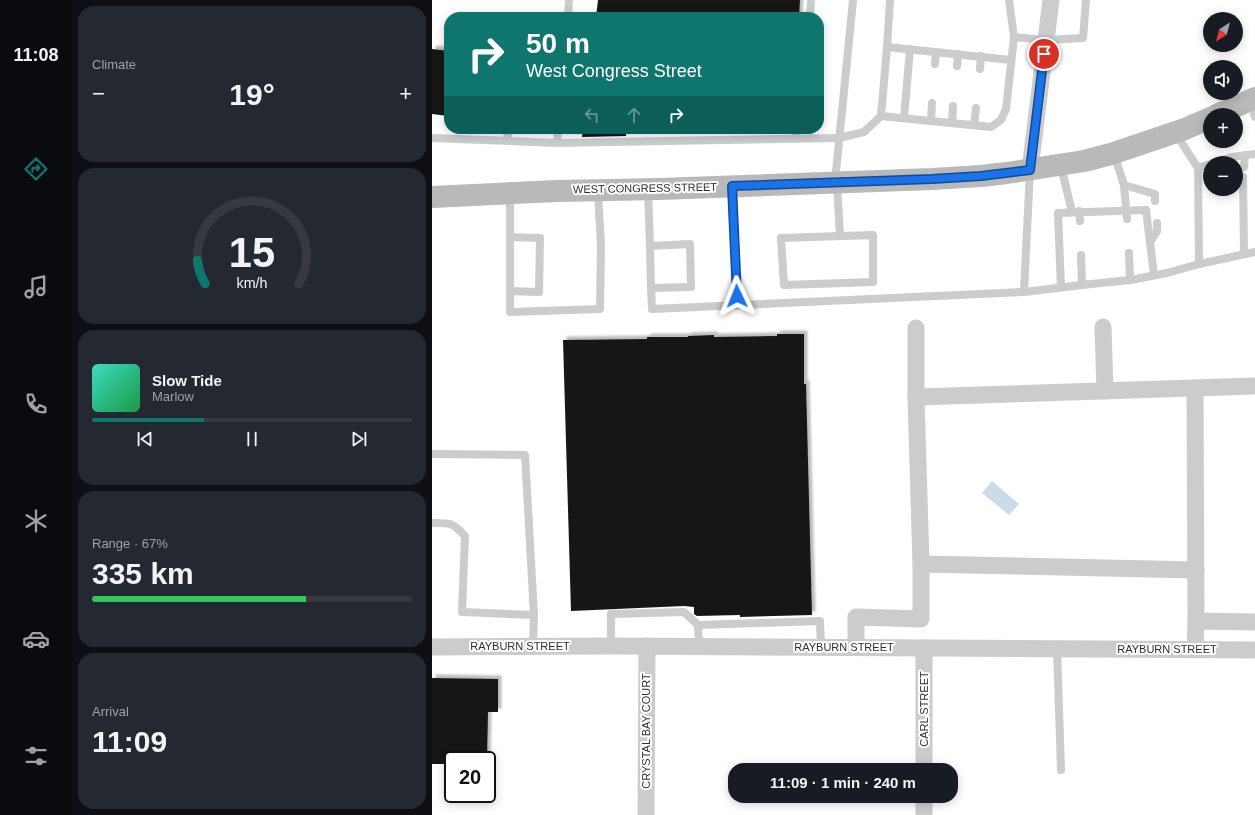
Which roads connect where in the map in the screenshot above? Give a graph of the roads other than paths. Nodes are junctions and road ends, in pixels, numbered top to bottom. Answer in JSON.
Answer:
{"nodes":[{"id":1,"x":569,"y":0,"type":"edge"},
{"id":2,"x":811,"y":0,"type":"edge"},
{"id":3,"x":853,"y":0,"type":"edge"},
{"id":4,"x":890,"y":0,"type":"edge"},
{"id":5,"x":1009,"y":0,"type":"edge"},
{"id":6,"x":1051,"y":0,"type":"edge"},
{"id":7,"x":1086,"y":0,"type":"edge"},
{"id":8,"x":568,"y":12,"type":"edge"},
{"id":9,"x":810,"y":12,"type":"edge"},
{"id":10,"x":1014,"y":36,"type":"junction"},
{"id":11,"x":1046,"y":40,"type":"junction"},
{"id":12,"x":887,"y":47,"type":"junction"},
{"id":13,"x":910,"y":49,"type":"junction"},
{"id":14,"x":936,"y":52,"type":"junction"},
{"id":15,"x":958,"y":54,"type":"junction"},
{"id":16,"x":981,"y":56,"type":"junction"},
{"id":17,"x":1011,"y":60,"type":"junction"},
{"id":18,"x":935,"y":64,"type":"dead end"},
{"id":19,"x":957,"y":66,"type":"dead end"},
{"id":20,"x":980,"y":69,"type":"dead end"},
{"id":21,"x":932,"y":104,"type":"dead end"},
{"id":22,"x":1253,"y":105,"type":"edge"},
{"id":23,"x":954,"y":106,"type":"dead end"},
{"id":24,"x":976,"y":108,"type":"dead end"},
{"id":25,"x":1242,"y":108,"type":"edge"},
{"id":26,"x":881,"y":116,"type":"junction"},
{"id":27,"x":904,"y":118,"type":"junction"},
{"id":28,"x":931,"y":121,"type":"junction"},
{"id":29,"x":1203,"y":121,"type":"edge"},
{"id":30,"x":952,"y":123,"type":"junction"},
{"id":31,"x":974,"y":125,"type":"junction"},
{"id":32,"x":1175,"y":132,"type":"junction"},
{"id":33,"x":508,"y":134,"type":"edge"},
{"id":34,"x":558,"y":134,"type":"edge"},
{"id":35,"x":796,"y":134,"type":"edge"},
{"id":36,"x":432,"y":138,"type":"edge"},
{"id":37,"x":840,"y":138,"type":"junction"},
{"id":38,"x":796,"y":139,"type":"junction"},
{"id":39,"x":507,"y":141,"type":"junction"},
{"id":40,"x":557,"y":143,"type":"junction"},
{"id":41,"x":1114,"y":152,"type":"junction"},
{"id":42,"x":1255,"y":154,"type":"edge"},
{"id":43,"x":1245,"y":155,"type":"junction"},
{"id":44,"x":1238,"y":156,"type":"edge"},
{"id":45,"x":1061,"y":164,"type":"junction"},
{"id":46,"x":1203,"y":166,"type":"edge"},
{"id":47,"x":1198,"y":168,"type":"junction"},
{"id":48,"x":1244,"y":168,"type":"dead end"},
{"id":49,"x":1030,"y":170,"type":"junction"},
{"id":50,"x":1243,"y":177,"type":"dead end"},
{"id":51,"x":836,"y":183,"type":"junction"},
{"id":52,"x":1124,"y":185,"type":"junction"},
{"id":53,"x":732,"y":186,"type":"junction"},
{"id":54,"x":648,"y":188,"type":"junction"},
{"id":55,"x":598,"y":190,"type":"junction"},
{"id":56,"x":510,"y":193,"type":"junction"},
{"id":57,"x":432,"y":197,"type":"edge"},
{"id":58,"x":1155,"y":201,"type":"dead end"},
{"id":59,"x":1126,"y":210,"type":"junction"},
{"id":60,"x":1076,"y":212,"type":"junction"},
{"id":61,"x":1127,"y":219,"type":"dead end"},
{"id":62,"x":1080,"y":221,"type":"dead end"},
{"id":63,"x":1157,"y":223,"type":"dead end"},
{"id":64,"x":840,"y":236,"type":"junction"},
{"id":65,"x":510,"y":237,"type":"junction"},
{"id":66,"x":1150,"y":242,"type":"junction"},
{"id":67,"x":650,"y":246,"type":"junction"},
{"id":68,"x":1255,"y":252,"type":"edge"},
{"id":69,"x":1129,"y":253,"type":"dead end"},
{"id":70,"x":1244,"y":254,"type":"junction"},
{"id":71,"x":1081,"y":255,"type":"dead end"},
{"id":72,"x":1199,"y":264,"type":"junction"},
{"id":73,"x":1154,"y":275,"type":"junction"},
{"id":74,"x":1130,"y":280,"type":"junction"},
{"id":75,"x":1082,"y":285,"type":"junction"},
{"id":76,"x":1061,"y":287,"type":"junction"},
{"id":77,"x":651,"y":288,"type":"junction"},
{"id":78,"x":510,"y":292,"type":"junction"},
{"id":79,"x":1024,"y":292,"type":"junction"},
{"id":80,"x":737,"y":305,"type":"junction"},
{"id":81,"x":916,"y":328,"type":"dead end"},
{"id":82,"x":1103,"y":328,"type":"dead end"},
{"id":83,"x":1255,"y":386,"type":"edge"},
{"id":84,"x":1196,"y":388,"type":"junction"},
{"id":85,"x":1104,"y":390,"type":"junction"},
{"id":86,"x":916,"y":397,"type":"junction"},
{"id":87,"x":432,"y":454,"type":"edge"},
{"id":88,"x":432,"y":523,"type":"edge"},
{"id":89,"x":921,"y":564,"type":"junction"},
{"id":90,"x":1196,"y":570,"type":"junction"},
{"id":91,"x":534,"y":615,"type":"junction"},
{"id":92,"x":1196,"y":621,"type":"junction"},
{"id":93,"x":1255,"y":622,"type":"edge"},
{"id":94,"x":698,"y":625,"type":"junction"},
{"id":95,"x":533,"y":646,"type":"junction"},
{"id":96,"x":611,"y":646,"type":"junction"},
{"id":97,"x":647,"y":646,"type":"junction"},
{"id":98,"x":699,"y":646,"type":"junction"},
{"id":99,"x":432,"y":647,"type":"edge"},
{"id":100,"x":821,"y":647,"type":"junction"},
{"id":101,"x":856,"y":647,"type":"junction"},
{"id":102,"x":924,"y":648,"type":"junction"},
{"id":103,"x":1057,"y":648,"type":"junction"},
{"id":104,"x":1195,"y":649,"type":"junction"},
{"id":105,"x":1255,"y":650,"type":"edge"},
{"id":106,"x":924,"y":763,"type":"edge"},
{"id":107,"x":1061,"y":770,"type":"dead end"},
{"id":108,"x":924,"y":803,"type":"edge"},
{"id":109,"x":646,"y":815,"type":"edge"},
{"id":110,"x":924,"y":815,"type":"edge"}],
"edges":[{"from":1,"to":8,"type":"lane"},
{"from":2,"to":9,"type":"lane"},
{"from":3,"to":37,"type":"lane"},
{"from":4,"to":12,"type":"lane"},
{"from":5,"to":10,"type":"lane"},
{"from":6,"to":11,"type":"street"},
{"from":7,"to":11,"type":"lane"},
{"from":10,"to":11,"type":"lane"},
{"from":10,"to":17,"type":"lane"},
{"from":11,"to":49,"type":"street"},
{"from":12,"to":13,"type":"lane"},
{"from":12,"to":26,"type":"lane"},
{"from":13,"to":14,"type":"lane"},
{"from":13,"to":27,"type":"lane"},
{"from":14,"to":15,"type":"lane"},
{"from":14,"to":18,"type":"lane"},
{"from":15,"to":16,"type":"lane"},
{"from":15,"to":19,"type":"lane"},
{"from":16,"to":17,"type":"lane"},
{"from":16,"to":20,"type":"lane"},
{"from":17,"to":31,"type":"lane"},
{"from":21,"to":28,"type":"lane"},
{"from":22,"to":25,"type":"main road"},
{"from":23,"to":30,"type":"lane"},
{"from":24,"to":31,"type":"lane"},
{"from":26,"to":27,"type":"lane"},
{"from":26,"to":37,"type":"lane"},
{"from":27,"to":28,"type":"lane"},
{"from":28,"to":30,"type":"lane"},
{"from":29,"to":32,"type":"main road","name":"WEST CONGRESS STREET"},
{"from":30,"to":31,"type":"lane"},
{"from":32,"to":41,"type":"main road","name":"WEST CONGRESS STREET"},
{"from":32,"to":47,"type":"lane"},
{"from":33,"to":39,"type":"lane"},
{"from":34,"to":40,"type":"lane"},
{"from":35,"to":38,"type":"lane"},
{"from":36,"to":39,"type":"lane"},
{"from":37,"to":38,"type":"lane"},
{"from":37,"to":51,"type":"lane"},
{"from":38,"to":40,"type":"lane"},
{"from":39,"to":40,"type":"lane"},
{"from":41,"to":45,"type":"main road","name":"WEST CONGRESS STREET"},
{"from":41,"to":52,"type":"lane"},
{"from":42,"to":43,"type":"lane"},
{"from":43,"to":44,"type":"lane"},
{"from":43,"to":48,"type":"lane"},
{"from":45,"to":49,"type":"main road","name":"WEST CONGRESS STREET"},
{"from":45,"to":60,"type":"lane"},
{"from":46,"to":47,"type":"lane"},
{"from":47,"to":72,"type":"lane"},
{"from":49,"to":51,"type":"main road","name":"WEST CONGRESS STREET"},
{"from":49,"to":79,"type":"lane"},
{"from":50,"to":70,"type":"lane"},
{"from":51,"to":53,"type":"main road","name":"WEST CONGRESS STREET"},
{"from":51,"to":64,"type":"lane"},
{"from":52,"to":58,"type":"lane"},
{"from":52,"to":59,"type":"lane"},
{"from":53,"to":54,"type":"main road","name":"WEST CONGRESS STREET"},
{"from":53,"to":80,"type":"lane"},
{"from":54,"to":55,"type":"main road","name":"WEST CONGRESS STREET"},
{"from":54,"to":67,"type":"lane"},
{"from":55,"to":56,"type":"main road","name":"WEST CONGRESS STREET"},
{"from":55,"to":78,"type":"lane"},
{"from":56,"to":57,"type":"main road","name":"WEST CONGRESS STREET"},
{"from":56,"to":65,"type":"lane"},
{"from":59,"to":60,"type":"lane"},
{"from":59,"to":61,"type":"lane"},
{"from":59,"to":66,"type":"lane"},
{"from":60,"to":62,"type":"lane"},
{"from":60,"to":76,"type":"lane"},
{"from":63,"to":66,"type":"lane"},
{"from":64,"to":64,"type":"lane"},
{"from":65,"to":78,"type":"lane"},
{"from":65,"to":78,"type":"lane"},
{"from":66,"to":73,"type":"lane"},
{"from":67,"to":77,"type":"lane"},
{"from":67,"to":77,"type":"lane"},
{"from":68,"to":70,"type":"lane"},
{"from":69,"to":74,"type":"lane"},
{"from":70,"to":72,"type":"lane"},
{"from":71,"to":75,"type":"lane"},
{"from":72,"to":73,"type":"lane"},
{"from":73,"to":74,"type":"lane"},
{"from":74,"to":75,"type":"lane"},
{"from":75,"to":76,"type":"lane"},
{"from":76,"to":79,"type":"lane"},
{"from":77,"to":80,"type":"lane"},
{"from":79,"to":80,"type":"lane"},
{"from":81,"to":86,"type":"street"},
{"from":82,"to":85,"type":"street"},
{"from":83,"to":84,"type":"street"},
{"from":84,"to":85,"type":"street"},
{"from":84,"to":90,"type":"street"},
{"from":85,"to":86,"type":"street"},
{"from":86,"to":89,"type":"street"},
{"from":87,"to":91,"type":"lane"},
{"from":88,"to":91,"type":"lane"},
{"from":89,"to":90,"type":"street"},
{"from":89,"to":101,"type":"street"},
{"from":90,"to":92,"type":"street"},
{"from":91,"to":95,"type":"lane"},
{"from":92,"to":93,"type":"street"},
{"from":92,"to":104,"type":"street"},
{"from":94,"to":96,"type":"lane"},
{"from":94,"to":98,"type":"lane"},
{"from":94,"to":100,"type":"lane"},
{"from":95,"to":96,"type":"street","name":"RAYBURN STREET"},
{"from":95,"to":99,"type":"street","name":"RAYBURN STREET"},
{"from":96,"to":97,"type":"street","name":"RAYBURN STREET"},
{"from":97,"to":98,"type":"street","name":"RAYBURN STREET"},
{"from":97,"to":109,"type":"street","name":"CRYSTAL BAY COURT"},
{"from":98,"to":100,"type":"street","name":"RAYBURN STREET"},
{"from":100,"to":101,"type":"street","name":"RAYBURN STREET"},
{"from":101,"to":102,"type":"street","name":"RAYBURN STREET"},
{"from":102,"to":103,"type":"street","name":"RAYBURN STREET"},
{"from":102,"to":106,"type":"street","name":"CARL STREET"},
{"from":103,"to":104,"type":"street","name":"RAYBURN STREET"},
{"from":103,"to":107,"type":"lane"},
{"from":104,"to":105,"type":"street","name":"RAYBURN STREET"},
{"from":108,"to":110,"type":"street"}]}
